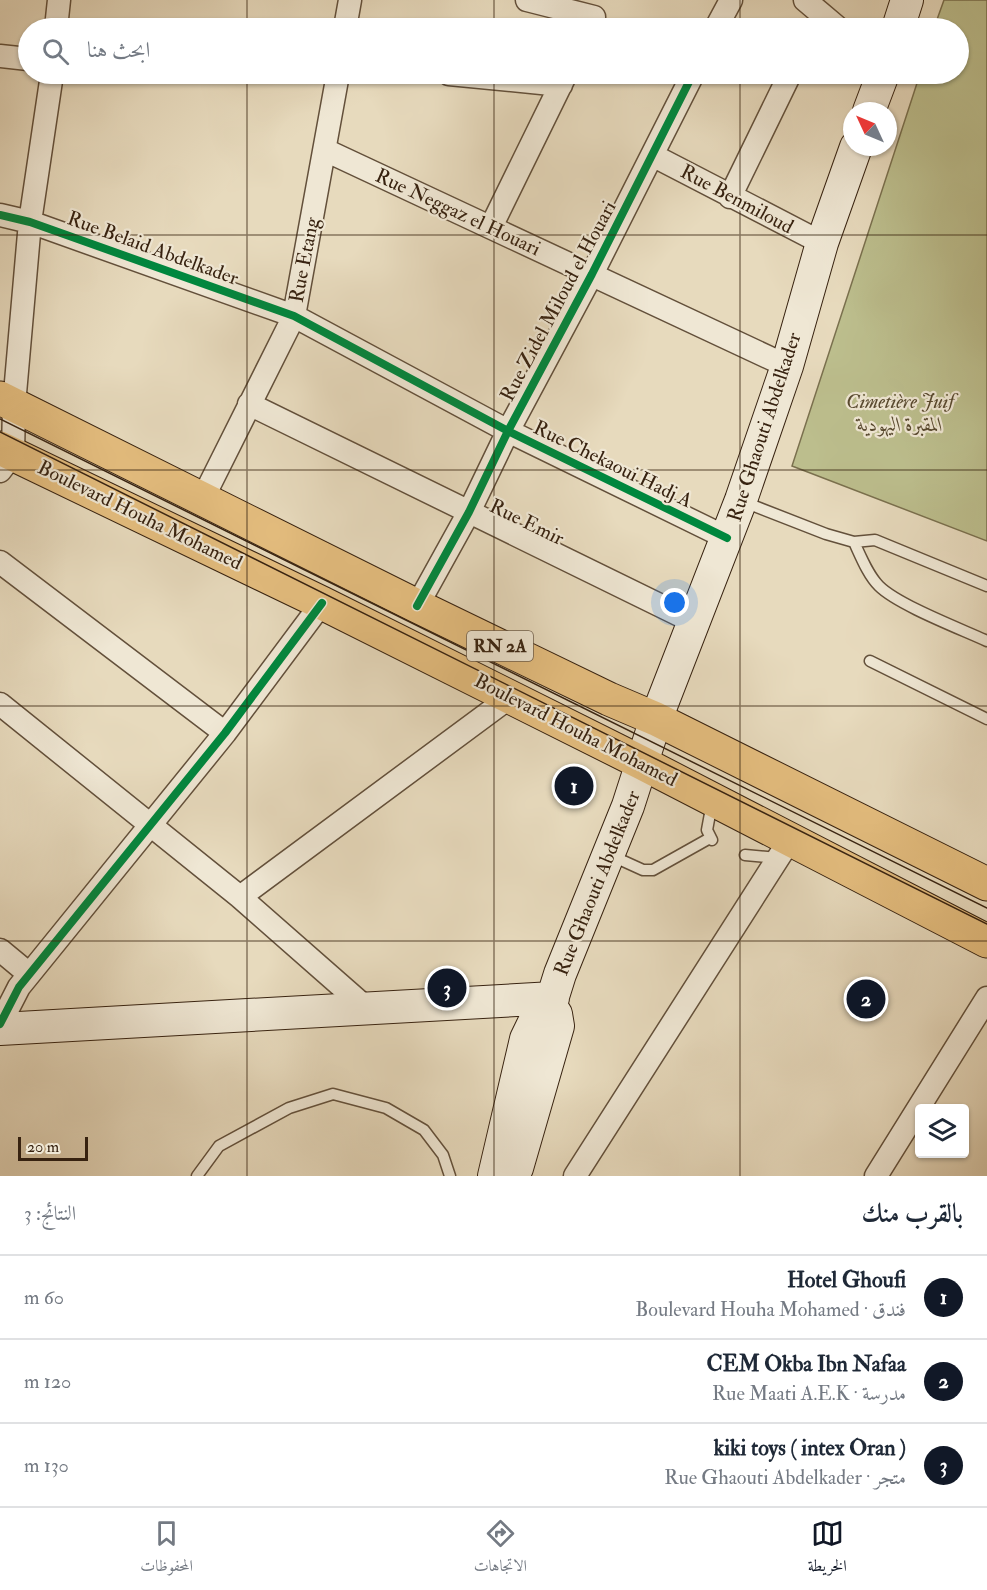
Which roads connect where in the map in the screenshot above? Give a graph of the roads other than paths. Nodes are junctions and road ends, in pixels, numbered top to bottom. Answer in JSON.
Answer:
{"nodes":[{"id":1,"x":59,"y":0,"type":"edge"},
{"id":2,"x":350,"y":0,"type":"edge"},
{"id":3,"x":526,"y":0,"type":"edge"},
{"id":4,"x":730,"y":0,"type":"edge"},
{"id":5,"x":907,"y":0,"type":"edge"},
{"id":6,"x":595,"y":15,"type":"edge"},
{"id":7,"x":57,"y":18,"type":"edge"},
{"id":8,"x":347,"y":18,"type":"edge"},
{"id":9,"x":721,"y":18,"type":"edge"},
{"id":10,"x":901,"y":18,"type":"edge"},
{"id":11,"x":0,"y":56,"type":"edge"},
{"id":12,"x":18,"y":58,"type":"edge"},
{"id":13,"x":51,"y":84,"type":"edge"},
{"id":14,"x":336,"y":84,"type":"edge"},
{"id":15,"x":561,"y":84,"type":"edge"},
{"id":16,"x":688,"y":84,"type":"edge"},
{"id":17,"x":785,"y":84,"type":"edge"},
{"id":18,"x":879,"y":84,"type":"edge"},
{"id":19,"x":873,"y":102,"type":"edge"},
{"id":20,"x":325,"y":150,"type":"junction"},
{"id":21,"x":652,"y":155,"type":"junction"},
{"id":22,"x":853,"y":156,"type":"edge"},
{"id":23,"x":730,"y":197,"type":"junction"},
{"id":24,"x":0,"y":215,"type":"edge"},
{"id":25,"x":30,"y":222,"type":"junction"},
{"id":26,"x":491,"y":227,"type":"junction"},
{"id":27,"x":822,"y":243,"type":"junction"},
{"id":28,"x":592,"y":274,"type":"junction"},
{"id":29,"x":294,"y":316,"type":"junction"},
{"id":30,"x":787,"y":366,"type":"junction"},
{"id":31,"x":7,"y":402,"type":"edge"},
{"id":32,"x":249,"y":404,"type":"junction"},
{"id":33,"x":508,"y":431,"type":"junction"},
{"id":34,"x":4,"y":458,"type":"edge"},
{"id":35,"x":203,"y":498,"type":"junction"},
{"id":36,"x":741,"y":500,"type":"junction"},
{"id":37,"x":469,"y":512,"type":"junction"},
{"id":38,"x":727,"y":538,"type":"junction"},
{"id":39,"x":854,"y":542,"type":"junction"},
{"id":40,"x":0,"y":562,"type":"edge"},
{"id":41,"x":987,"y":586,"type":"edge"},
{"id":42,"x":322,"y":603,"type":"junction"},
{"id":43,"x":417,"y":606,"type":"junction"},
{"id":44,"x":694,"y":622,"type":"junction"},
{"id":45,"x":987,"y":641,"type":"edge"},
{"id":46,"x":870,"y":661,"type":"dead end"},
{"id":47,"x":510,"y":697,"type":"junction"},
{"id":48,"x":0,"y":704,"type":"edge"},
{"id":49,"x":987,"y":718,"type":"edge"},
{"id":50,"x":656,"y":719,"type":"junction"},
{"id":51,"x":225,"y":733,"type":"junction"},
{"id":52,"x":642,"y":763,"type":"junction"},
{"id":53,"x":712,"y":798,"type":"junction"},
{"id":54,"x":151,"y":826,"type":"junction"},
{"id":55,"x":785,"y":848,"type":"junction"},
{"id":56,"x":609,"y":855,"type":"junction"},
{"id":57,"x":745,"y":855,"type":"dead end"},
{"id":58,"x":987,"y":884,"type":"edge"},
{"id":59,"x":240,"y":897,"type":"junction"},
{"id":60,"x":987,"y":940,"type":"edge"},
{"id":61,"x":0,"y":951,"type":"edge"},
{"id":62,"x":30,"y":974,"type":"junction"},
{"id":63,"x":987,"y":998,"type":"edge"},
{"id":64,"x":551,"y":1002,"type":"junction"},
{"id":65,"x":364,"y":1006,"type":"junction"},
{"id":66,"x":0,"y":1024,"type":"edge"},
{"id":67,"x":0,"y":1029,"type":"edge"},
{"id":68,"x":197,"y":1176,"type":"edge"},
{"id":69,"x":450,"y":1176,"type":"edge"},
{"id":70,"x":494,"y":1176,"type":"edge"},
{"id":71,"x":515,"y":1176,"type":"edge"},
{"id":72,"x":575,"y":1176,"type":"edge"},
{"id":73,"x":876,"y":1176,"type":"edge"}],
"edges":[{"from":1,"to":7,"type":"street"},
{"from":2,"to":8,"type":"street"},
{"from":3,"to":6,"type":"street"},
{"from":4,"to":9,"type":"street"},
{"from":5,"to":10,"type":"main road"},
{"from":11,"to":12,"type":"street"},
{"from":13,"to":25,"type":"street"},
{"from":14,"to":20,"type":"street","name":"Rue Etang"},
{"from":15,"to":26,"type":"street"},
{"from":16,"to":21,"type":"street","name":"Rue Zidel Miloud el Houari"},
{"from":17,"to":23,"type":"street"},
{"from":18,"to":19,"type":"main road"},
{"from":20,"to":26,"type":"street","name":"Rue Neggaz el Houari"},
{"from":20,"to":29,"type":"street","name":"Rue Etang"},
{"from":21,"to":23,"type":"street","name":"Rue Benmiloud"},
{"from":21,"to":28,"type":"street","name":"Rue Zidel Miloud el Houari"},
{"from":22,"to":27,"type":"main road","name":"Rue Ghaouti Abdelkader"},
{"from":23,"to":27,"type":"street","name":"Rue Benmiloud"},
{"from":24,"to":25,"type":"street","name":"Rue Belaid Abdelkader"},
{"from":25,"to":29,"type":"street","name":"Rue Belaid Abdelkader"},
{"from":25,"to":31,"type":"street"},
{"from":26,"to":28,"type":"street","name":"Rue Neggaz el Houari"},
{"from":27,"to":30,"type":"main road","name":"Rue Ghaouti Abdelkader"},
{"from":28,"to":30,"type":"street","name":"Rue Neggaz el Houari"},
{"from":28,"to":33,"type":"street","name":"Rue Zidel Miloud el Houari"},
{"from":29,"to":32,"type":"street","name":"Rue Etang"},
{"from":29,"to":33,"type":"street","name":"Rue Chekaoui Hadj A"},
{"from":30,"to":36,"type":"main road","name":"Rue Ghaouti Abdelkader"},
{"from":31,"to":34,"type":"street"},
{"from":31,"to":35,"type":"main road","name":"Boulevard Houha Mohamed","number":"RN 2A"},
{"from":32,"to":35,"type":"street","name":"Rue Etang"},
{"from":32,"to":37,"type":"street","name":"Rue Emir"},
{"from":33,"to":37,"type":"street","name":"Rue Zidel Miloud el Houari"},
{"from":33,"to":38,"type":"street","name":"Rue Chekaoui Hadj A"},
{"from":34,"to":42,"type":"main road","name":"Boulevard Houha Mohamed","number":"RN 2A"},
{"from":35,"to":43,"type":"main road","name":"Boulevard Houha Mohamed","number":"RN 2A"},
{"from":36,"to":38,"type":"main road","name":"Rue Ghaouti Abdelkader"},
{"from":36,"to":39,"type":"lane"},
{"from":37,"to":43,"type":"street","name":"Rue Zidel Miloud el Houari"},
{"from":37,"to":44,"type":"street","name":"Rue Emir"},
{"from":38,"to":44,"type":"main road","name":"Rue Ghaouti Abdelkader"},
{"from":39,"to":41,"type":"lane"},
{"from":39,"to":45,"type":"lane"},
{"from":40,"to":51,"type":"street"},
{"from":42,"to":47,"type":"main road","name":"Boulevard Houha Mohamed","number":"RN 2A"},
{"from":42,"to":51,"type":"street"},
{"from":43,"to":50,"type":"main road","name":"Boulevard Houha Mohamed","number":"RN 2A"},
{"from":44,"to":50,"type":"main road","name":"Rue Ghaouti Abdelkader"},
{"from":46,"to":49,"type":"lane"},
{"from":47,"to":52,"type":"main road","name":"Boulevard Houha Mohamed","number":"RN 2A"},
{"from":47,"to":59,"type":"street"},
{"from":48,"to":54,"type":"street"},
{"from":50,"to":52,"type":"main road","name":"Rue Ghaouti Abdelkader"},
{"from":50,"to":58,"type":"main road","name":"Boulevard Houha Mohamed","number":"RN 2A"},
{"from":51,"to":54,"type":"street"},
{"from":52,"to":53,"type":"main road","name":"Boulevard Houha Mohamed","number":"RN 2A"},
{"from":52,"to":56,"type":"main road","name":"Rue Ghaouti Abdelkader"},
{"from":53,"to":55,"type":"main road","name":"Boulevard Houha Mohamed","number":"RN 2A"},
{"from":53,"to":56,"type":"lane"},
{"from":54,"to":59,"type":"street"},
{"from":54,"to":62,"type":"street"},
{"from":55,"to":57,"type":"lane"},
{"from":55,"to":60,"type":"main road","name":"Boulevard Houha Mohamed","number":"RN 2A"},
{"from":55,"to":72,"type":"street"},
{"from":56,"to":64,"type":"main road","name":"Rue Ghaouti Abdelkader"},
{"from":59,"to":65,"type":"street"},
{"from":61,"to":62,"type":"street"},
{"from":62,"to":66,"type":"street"},
{"from":63,"to":73,"type":"street"},
{"from":64,"to":65,"type":"main road"},
{"from":64,"to":70,"type":"main road","name":"Rue Ghaouti Abdelkader"},
{"from":64,"to":71,"type":"main road"},
{"from":65,"to":67,"type":"main road"},
{"from":68,"to":69,"type":"lane"}]}
